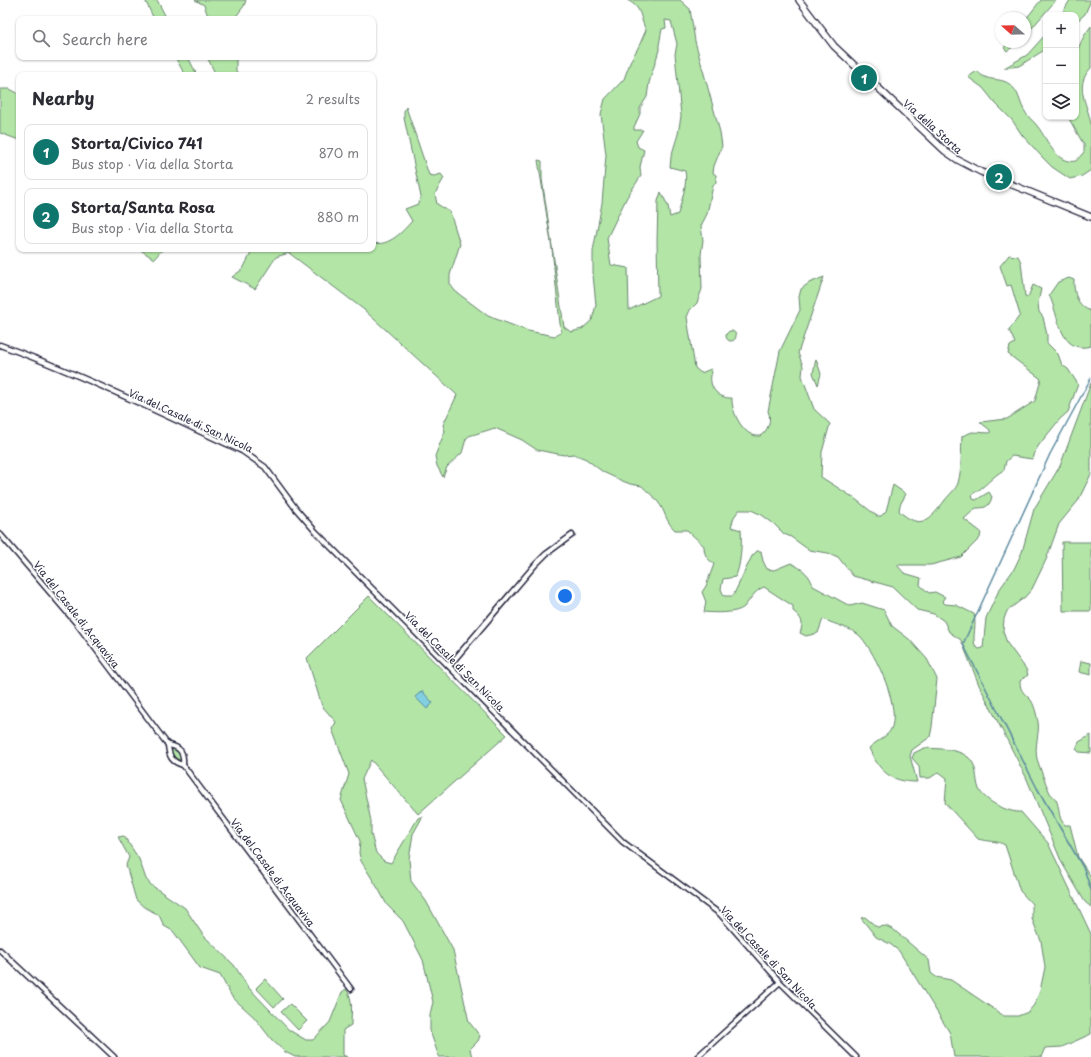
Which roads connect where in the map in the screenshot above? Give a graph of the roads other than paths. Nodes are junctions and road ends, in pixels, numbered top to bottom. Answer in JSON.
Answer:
{"nodes":[{"id":1,"x":799,"y":0,"type":"edge"},
{"id":2,"x":1091,"y":217,"type":"edge"},
{"id":3,"x":0,"y":345,"type":"edge"},
{"id":4,"x":0,"y":534,"type":"edge"},
{"id":5,"x":572,"y":535,"type":"dead end"},
{"id":6,"x":449,"y":666,"type":"junction"},
{"id":7,"x":168,"y":745,"type":"junction"},
{"id":8,"x":183,"y":765,"type":"junction"},
{"id":9,"x":0,"y":950,"type":"edge"},
{"id":10,"x":780,"y":982,"type":"junction"},
{"id":11,"x":351,"y":989,"type":"dead end"},
{"id":12,"x":114,"y":1057,"type":"edge"},
{"id":13,"x":697,"y":1057,"type":"edge"},
{"id":14,"x":856,"y":1057,"type":"edge"}],
"edges":[{"from":1,"to":2,"type":"main road","name":"Via della Storta"},
{"from":3,"to":6,"type":"street","name":"Via del Casale di San Nicola"},
{"from":4,"to":7,"type":"street","name":"Via del Casale di Acquaviva"},
{"from":5,"to":6,"type":"street"},
{"from":6,"to":10,"type":"street","name":"Via del Casale di San Nicola"},
{"from":7,"to":8,"type":"street","name":"Via del Casale di Acquaviva"},
{"from":7,"to":8,"type":"street","name":"Via del Casale di Acquaviva"},
{"from":8,"to":11,"type":"street","name":"Via del Casale di Acquaviva"},
{"from":9,"to":12,"type":"street"},
{"from":10,"to":13,"type":"street"},
{"from":10,"to":14,"type":"street","name":"Via del Casale di San Nicola"}]}
